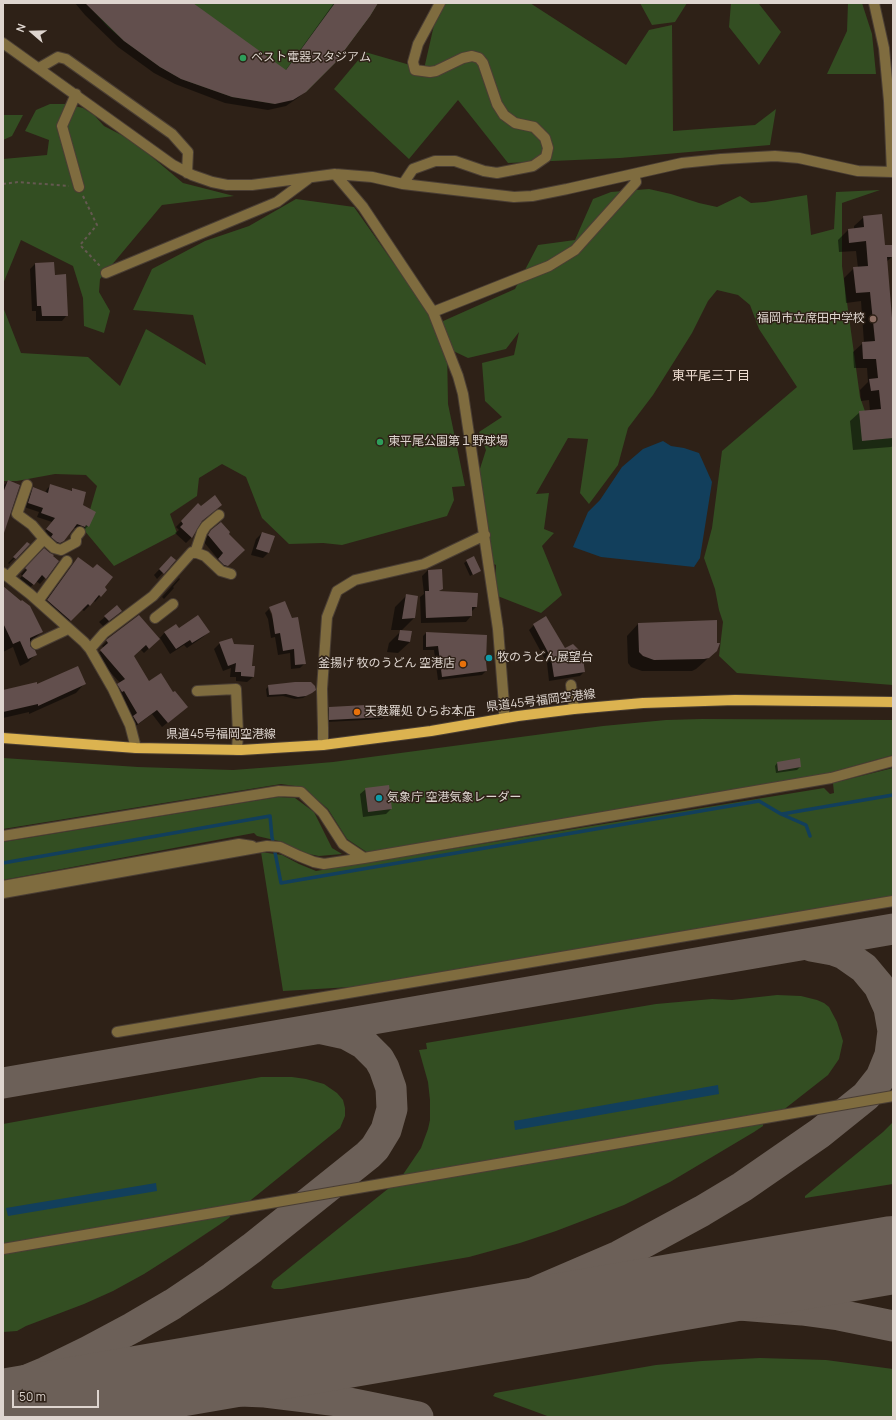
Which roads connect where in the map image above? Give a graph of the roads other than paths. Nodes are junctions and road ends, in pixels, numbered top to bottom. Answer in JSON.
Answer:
{"nodes":[{"id":1,"x":440,"y":3,"type":"edge"},
{"id":2,"x":874,"y":3,"type":"edge"},
{"id":3,"x":3,"y":43,"type":"edge"},
{"id":4,"x":39,"y":68,"type":"junction"},
{"id":5,"x":76,"y":94,"type":"junction"},
{"id":6,"x":892,"y":172,"type":"edge"},
{"id":7,"x":188,"y":173,"type":"junction"},
{"id":8,"x":335,"y":174,"type":"junction"},
{"id":9,"x":634,"y":174,"type":"junction"},
{"id":10,"x":310,"y":177,"type":"junction"},
{"id":11,"x":403,"y":184,"type":"junction"},
{"id":12,"x":79,"y":187,"type":"road end"},
{"id":13,"x":106,"y":273,"type":"road end"},
{"id":14,"x":433,"y":312,"type":"junction"},
{"id":15,"x":28,"y":484,"type":"dead end"},
{"id":16,"x":219,"y":515,"type":"dead end"},
{"id":17,"x":80,"y":532,"type":"dead end"},
{"id":18,"x":484,"y":535,"type":"junction"},
{"id":19,"x":44,"y":539,"type":"junction"},
{"id":20,"x":195,"y":553,"type":"junction"},
{"id":21,"x":67,"y":561,"type":"dead end"},
{"id":22,"x":230,"y":574,"type":"dead end"},
{"id":23,"x":5,"y":575,"type":"edge"},
{"id":24,"x":153,"y":596,"type":"junction"},
{"id":25,"x":38,"y":601,"type":"junction"},
{"id":26,"x":155,"y":618,"type":"dead end"},
{"id":27,"x":68,"y":629,"type":"junction"},
{"id":28,"x":36,"y":644,"type":"dead end"},
{"id":29,"x":90,"y":649,"type":"junction"},
{"id":30,"x":571,"y":685,"type":"dead end"},
{"id":31,"x":197,"y":691,"type":"dead end"},
{"id":32,"x":893,"y":702,"type":"edge"},
{"id":33,"x":574,"y":709,"type":"junction"},
{"id":34,"x":504,"y":718,"type":"junction"},
{"id":35,"x":3,"y":738,"type":"edge"},
{"id":36,"x":323,"y":745,"type":"junction"},
{"id":37,"x":136,"y":748,"type":"junction"},
{"id":38,"x":237,"y":750,"type":"junction"},
{"id":39,"x":893,"y":761,"type":"edge"},
{"id":40,"x":3,"y":836,"type":"edge"},
{"id":41,"x":258,"y":848,"type":"junction"},
{"id":42,"x":364,"y":858,"type":"junction"},
{"id":43,"x":3,"y":886,"type":"edge"},
{"id":44,"x":3,"y":893,"type":"edge"},
{"id":45,"x":893,"y":901,"type":"edge"},
{"id":46,"x":118,"y":1032,"type":"dead end"},
{"id":47,"x":893,"y":1096,"type":"edge"},
{"id":48,"x":3,"y":1249,"type":"edge"}],
"edges":[{"from":1,"to":11,"type":"street"},
{"from":2,"to":6,"type":"street"},
{"from":3,"to":4,"type":"street"},
{"from":4,"to":5,"type":"street"},
{"from":4,"to":7,"type":"street"},
{"from":5,"to":7,"type":"street"},
{"from":5,"to":12,"type":"street"},
{"from":6,"to":9,"type":"street"},
{"from":7,"to":10,"type":"street"},
{"from":8,"to":10,"type":"street"},
{"from":8,"to":11,"type":"street"},
{"from":8,"to":14,"type":"street"},
{"from":9,"to":11,"type":"street"},
{"from":9,"to":14,"type":"street"},
{"from":10,"to":13,"type":"street"},
{"from":14,"to":18,"type":"street"},
{"from":15,"to":19,"type":"street"},
{"from":16,"to":20,"type":"street"},
{"from":17,"to":19,"type":"street"},
{"from":18,"to":34,"type":"street"},
{"from":18,"to":36,"type":"street"},
{"from":19,"to":23,"type":"street"},
{"from":20,"to":22,"type":"street"},
{"from":20,"to":24,"type":"street"},
{"from":21,"to":25,"type":"street"},
{"from":23,"to":25,"type":"street"},
{"from":24,"to":26,"type":"street"},
{"from":24,"to":29,"type":"street"},
{"from":25,"to":27,"type":"street"},
{"from":27,"to":28,"type":"street"},
{"from":27,"to":29,"type":"street"},
{"from":29,"to":37,"type":"street"},
{"from":30,"to":33,"type":"street"},
{"from":31,"to":38,"type":"street"},
{"from":32,"to":33,"type":"main road","name":"県道45号福岡空港線"},
{"from":33,"to":34,"type":"main road","name":"県道45号福岡空港線"},
{"from":34,"to":36,"type":"main road","name":"県道45号福岡空港線"},
{"from":35,"to":37,"type":"main road","name":"県道45号福岡空港線"},
{"from":36,"to":38,"type":"main road","name":"県道45号福岡空港線"},
{"from":37,"to":38,"type":"main road","name":"県道45号福岡空港線"},
{"from":39,"to":42,"type":"street"},
{"from":40,"to":42,"type":"street"},
{"from":41,"to":42,"type":"street"},
{"from":41,"to":43,"type":"street"},
{"from":41,"to":44,"type":"street"},
{"from":45,"to":46,"type":"street"},
{"from":47,"to":48,"type":"street"}]}
